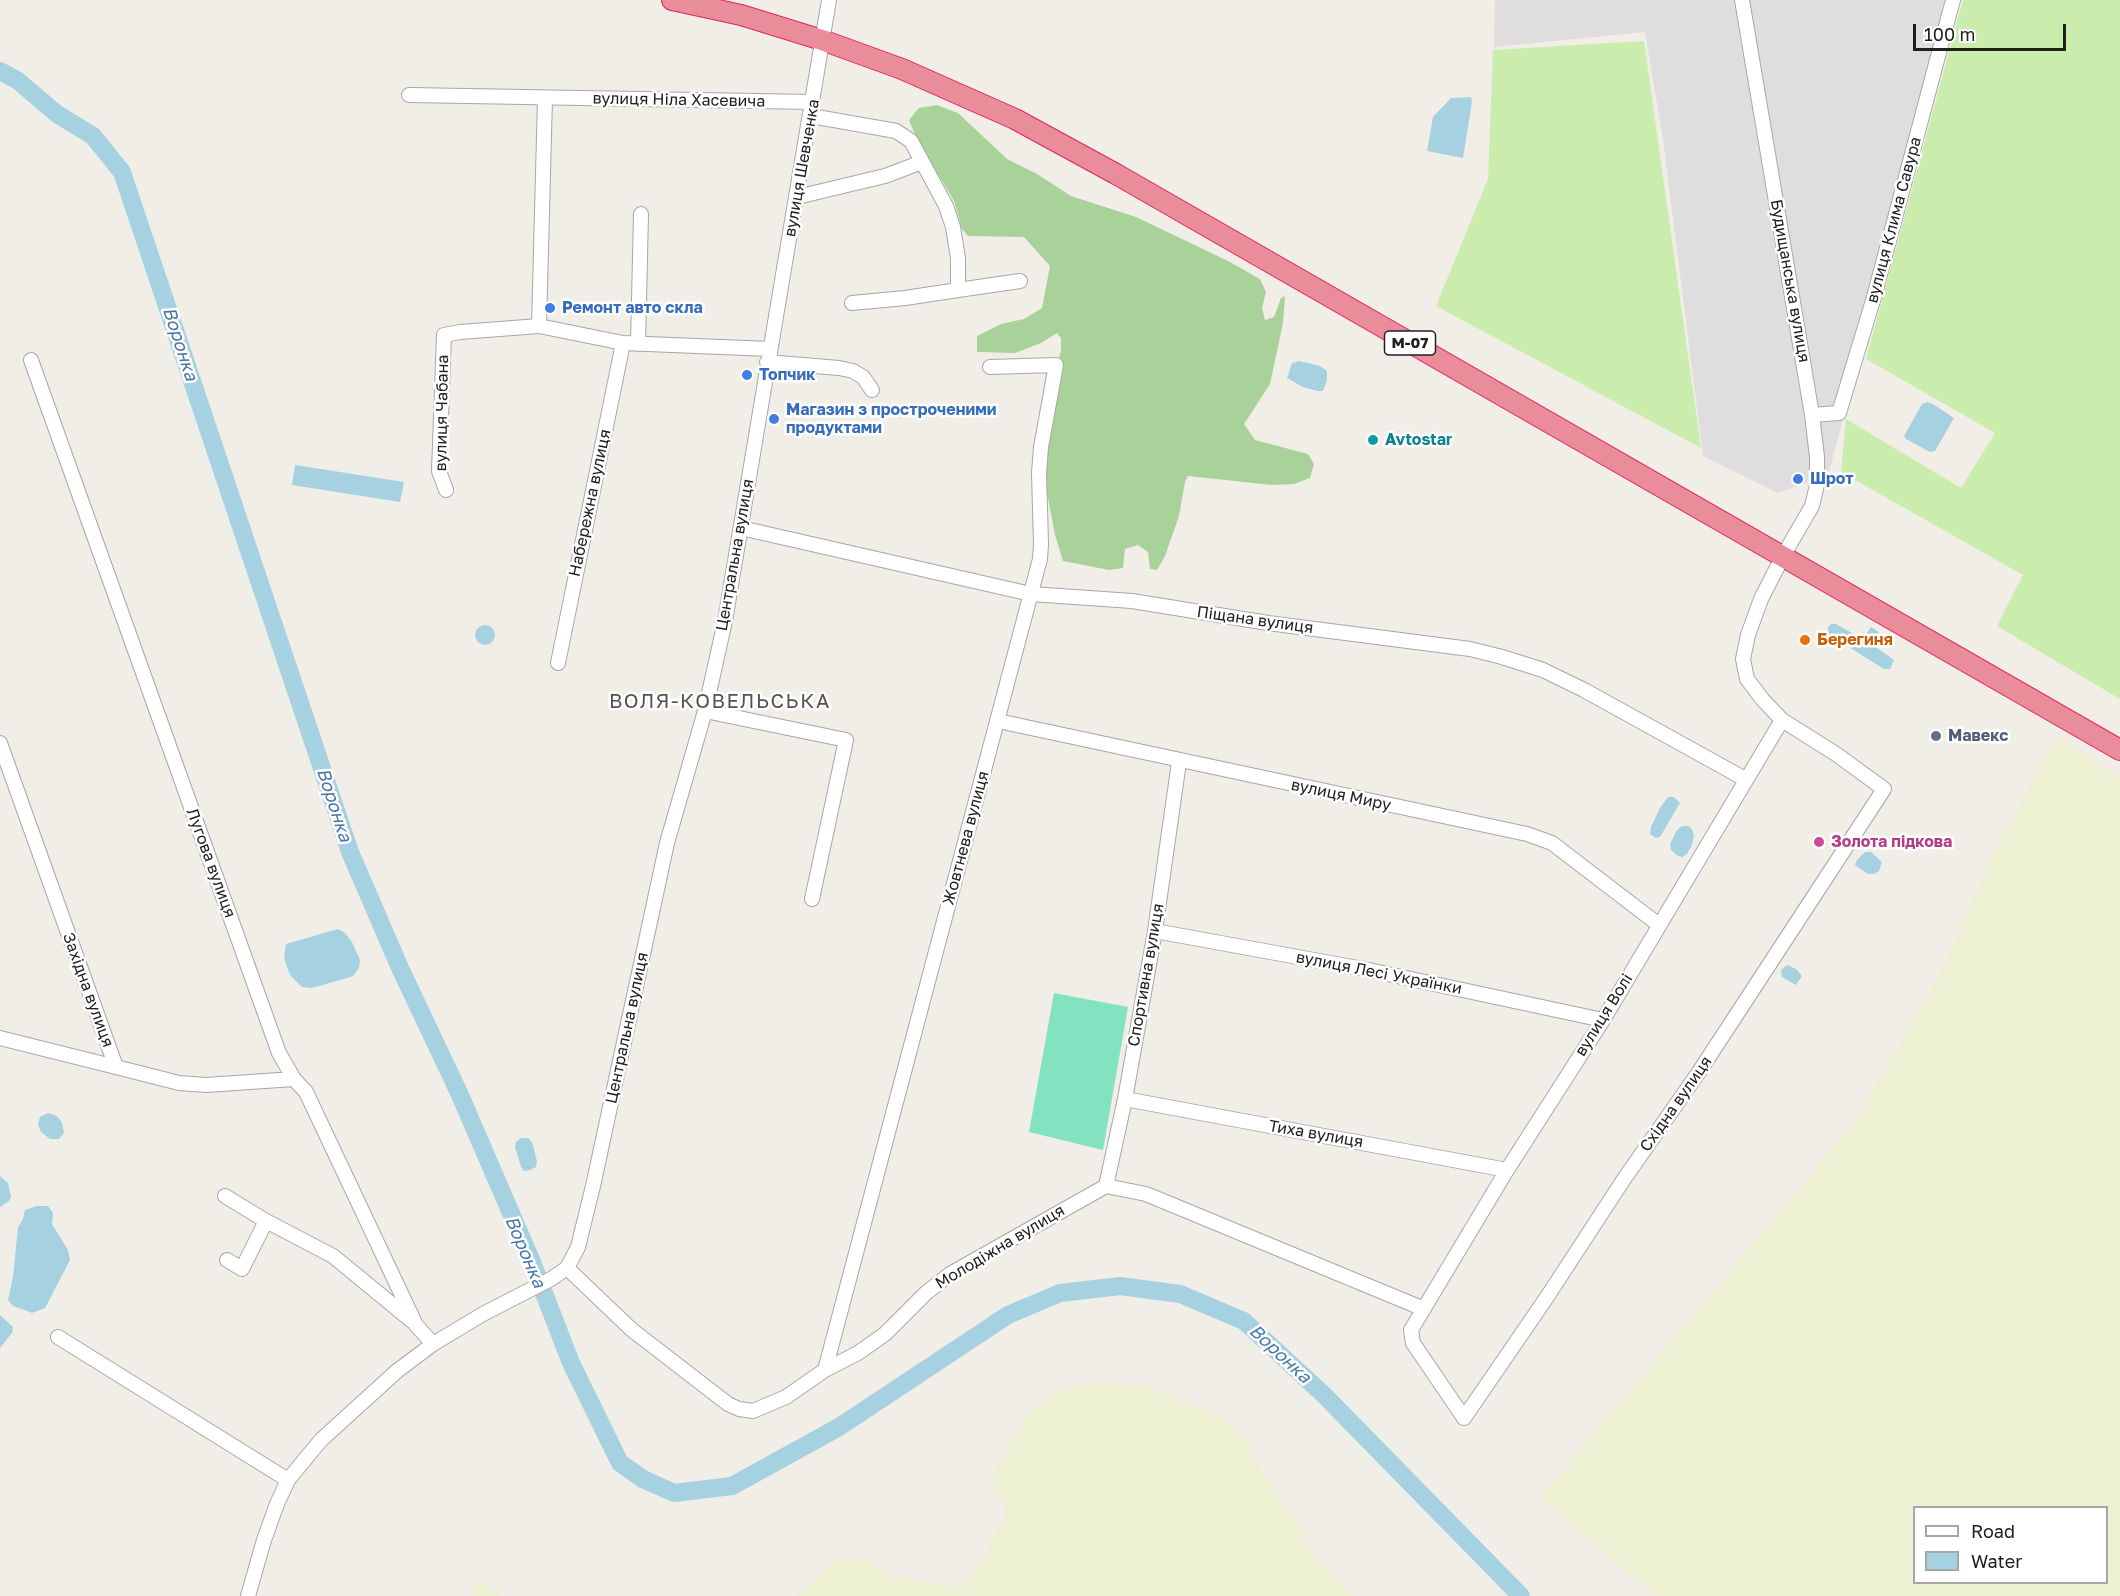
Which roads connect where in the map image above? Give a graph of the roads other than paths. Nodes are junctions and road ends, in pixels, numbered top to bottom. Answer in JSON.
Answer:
{"nodes":[{"id":1,"x":672,"y":0,"type":"edge"},
{"id":2,"x":829,"y":0,"type":"edge"},
{"id":3,"x":1742,"y":0,"type":"edge"},
{"id":4,"x":1953,"y":0,"type":"edge"},
{"id":5,"x":822,"y":40,"type":"junction"},
{"id":6,"x":409,"y":95,"type":"dead end"},
{"id":7,"x":545,"y":98,"type":"junction"},
{"id":8,"x":812,"y":109,"type":"junction"},
{"id":9,"x":922,"y":162,"type":"junction"},
{"id":10,"x":797,"y":197,"type":"junction"},
{"id":11,"x":641,"y":214,"type":"dead end"},
{"id":12,"x":1020,"y":281,"type":"dead end"},
{"id":13,"x":958,"y":290,"type":"junction"},
{"id":14,"x":852,"y":303,"type":"dead end"},
{"id":15,"x":539,"y":326,"type":"junction"},
{"id":16,"x":623,"y":343,"type":"junction"},
{"id":17,"x":638,"y":344,"type":"junction"},
{"id":18,"x":770,"y":349,"type":"junction"},
{"id":19,"x":31,"y":360,"type":"dead end"},
{"id":20,"x":990,"y":367,"type":"dead end"},
{"id":21,"x":872,"y":390,"type":"dead end"},
{"id":22,"x":1812,"y":415,"type":"junction"},
{"id":23,"x":446,"y":490,"type":"dead end"},
{"id":24,"x":741,"y":528,"type":"junction"},
{"id":25,"x":1783,"y":556,"type":"junction"},
{"id":26,"x":1031,"y":594,"type":"junction"},
{"id":27,"x":558,"y":663,"type":"dead end"},
{"id":28,"x":705,"y":711,"type":"junction"},
{"id":29,"x":1782,"y":720,"type":"junction"},
{"id":30,"x":998,"y":722,"type":"junction"},
{"id":31,"x":0,"y":743,"type":"edge"},
{"id":32,"x":2120,"y":750,"type":"edge"},
{"id":33,"x":1179,"y":762,"type":"junction"},
{"id":34,"x":1745,"y":779,"type":"junction"},
{"id":35,"x":1884,"y":789,"type":"joint"},
{"id":36,"x":812,"y":899,"type":"dead end"},
{"id":37,"x":1659,"y":925,"type":"junction"},
{"id":38,"x":1155,"y":931,"type":"junction"},
{"id":39,"x":1603,"y":1020,"type":"junction"},
{"id":40,"x":0,"y":1038,"type":"edge"},
{"id":41,"x":116,"y":1068,"type":"junction"},
{"id":42,"x":294,"y":1079,"type":"junction"},
{"id":43,"x":1125,"y":1099,"type":"junction"},
{"id":44,"x":1507,"y":1170,"type":"junction"},
{"id":45,"x":1106,"y":1186,"type":"junction"},
{"id":46,"x":225,"y":1196,"type":"dead end"},
{"id":47,"x":266,"y":1221,"type":"junction"},
{"id":48,"x":227,"y":1260,"type":"dead end"},
{"id":49,"x":567,"y":1268,"type":"junction"},
{"id":50,"x":1424,"y":1309,"type":"junction"},
{"id":51,"x":416,"y":1325,"type":"junction"},
{"id":52,"x":58,"y":1337,"type":"dead end"},
{"id":53,"x":433,"y":1344,"type":"junction"},
{"id":54,"x":825,"y":1370,"type":"junction"},
{"id":55,"x":1464,"y":1418,"type":"joint"},
{"id":56,"x":288,"y":1480,"type":"junction"},
{"id":57,"x":248,"y":1596,"type":"edge"}],
"edges":[{"from":1,"to":5,"type":"highway","number":"М-07"},
{"from":2,"to":5,"type":"street","name":"вулиця Шевченка"},
{"from":3,"to":22,"type":"street","name":"Будищанська вулиця"},
{"from":4,"to":22,"type":"street","name":"вулиця Клима Савура"},
{"from":5,"to":8,"type":"street","name":"вулиця Шевченка"},
{"from":5,"to":25,"type":"highway","number":"М-07"},
{"from":6,"to":7,"type":"street","name":"вулиця Ніла Хасевича"},
{"from":7,"to":8,"type":"street","name":"вулиця Ніла Хасевича"},
{"from":7,"to":15,"type":"street"},
{"from":8,"to":9,"type":"street","name":"вулиця Ніла Хасевича"},
{"from":8,"to":10,"type":"street","name":"вулиця Шевченка"},
{"from":9,"to":10,"type":"street"},
{"from":9,"to":13,"type":"street","name":"вулиця Ніла Хасевича"},
{"from":10,"to":18,"type":"street","name":"вулиця Шевченка"},
{"from":11,"to":17,"type":"street"},
{"from":12,"to":13,"type":"street"},
{"from":13,"to":14,"type":"street"},
{"from":15,"to":16,"type":"street"},
{"from":15,"to":23,"type":"street","name":"вулиця Чабана"},
{"from":16,"to":17,"type":"street"},
{"from":16,"to":27,"type":"street","name":"Набережна вулиця"},
{"from":17,"to":18,"type":"street"},
{"from":18,"to":21,"type":"street"},
{"from":18,"to":24,"type":"street","name":"Центральна вулиця"},
{"from":19,"to":42,"type":"street","name":"Лугова вулиця"},
{"from":20,"to":26,"type":"street","name":"Жовтнева вулиця"},
{"from":22,"to":25,"type":"street","name":"Будищанська вулиця"},
{"from":24,"to":26,"type":"street","name":"Піщана вулиця"},
{"from":24,"to":28,"type":"street","name":"Центральна вулиця"},
{"from":25,"to":29,"type":"street","name":"Будищанська вулиця"},
{"from":25,"to":32,"type":"highway","number":"М-07"},
{"from":26,"to":30,"type":"street","name":"Жовтнева вулиця"},
{"from":26,"to":34,"type":"street","name":"Піщана вулиця"},
{"from":28,"to":36,"type":"street"},
{"from":28,"to":49,"type":"street","name":"Центральна вулиця"},
{"from":29,"to":34,"type":"street","name":"вулиця Волі"},
{"from":29,"to":35,"type":"street","name":"Будищанська вулиця"},
{"from":30,"to":33,"type":"street","name":"вулиця Миру"},
{"from":30,"to":54,"type":"street","name":"Жовтнева вулиця"},
{"from":31,"to":41,"type":"street","name":"Західна вулиця"},
{"from":33,"to":37,"type":"street","name":"вулиця Миру"},
{"from":33,"to":38,"type":"street","name":"Спортивна вулиця"},
{"from":34,"to":37,"type":"street","name":"вулиця Волі"},
{"from":35,"to":55,"type":"street","name":"Східна вулиця"},
{"from":37,"to":39,"type":"street","name":"вулиця Волі"},
{"from":38,"to":39,"type":"street","name":"вулиця Лесі Українки"},
{"from":38,"to":43,"type":"street","name":"Спортивна вулиця"},
{"from":39,"to":44,"type":"street","name":"вулиця Волі"},
{"from":40,"to":41,"type":"street"},
{"from":41,"to":42,"type":"street","name":"Західна вулиця"},
{"from":42,"to":51,"type":"street","name":"Лугова вулиця"},
{"from":43,"to":44,"type":"street","name":"Тиха вулиця"},
{"from":43,"to":45,"type":"street","name":"Спортивна вулиця"},
{"from":44,"to":50,"type":"street","name":"вулиця Волі"},
{"from":45,"to":50,"type":"street"},
{"from":45,"to":54,"type":"street","name":"Молодіжна вулиця"},
{"from":46,"to":47,"type":"street"},
{"from":47,"to":48,"type":"street"},
{"from":47,"to":51,"type":"street"},
{"from":49,"to":53,"type":"street","name":"Центральна вулиця"},
{"from":49,"to":54,"type":"street","name":"Молодіжна вулиця"},
{"from":50,"to":55,"type":"street","name":"вулиця Волі"},
{"from":51,"to":53,"type":"street","name":"Лугова вулиця"},
{"from":52,"to":56,"type":"street"},
{"from":53,"to":56,"type":"street","name":"Центральна вулиця"},
{"from":56,"to":57,"type":"street","name":"Центральна вулиця"}]}
